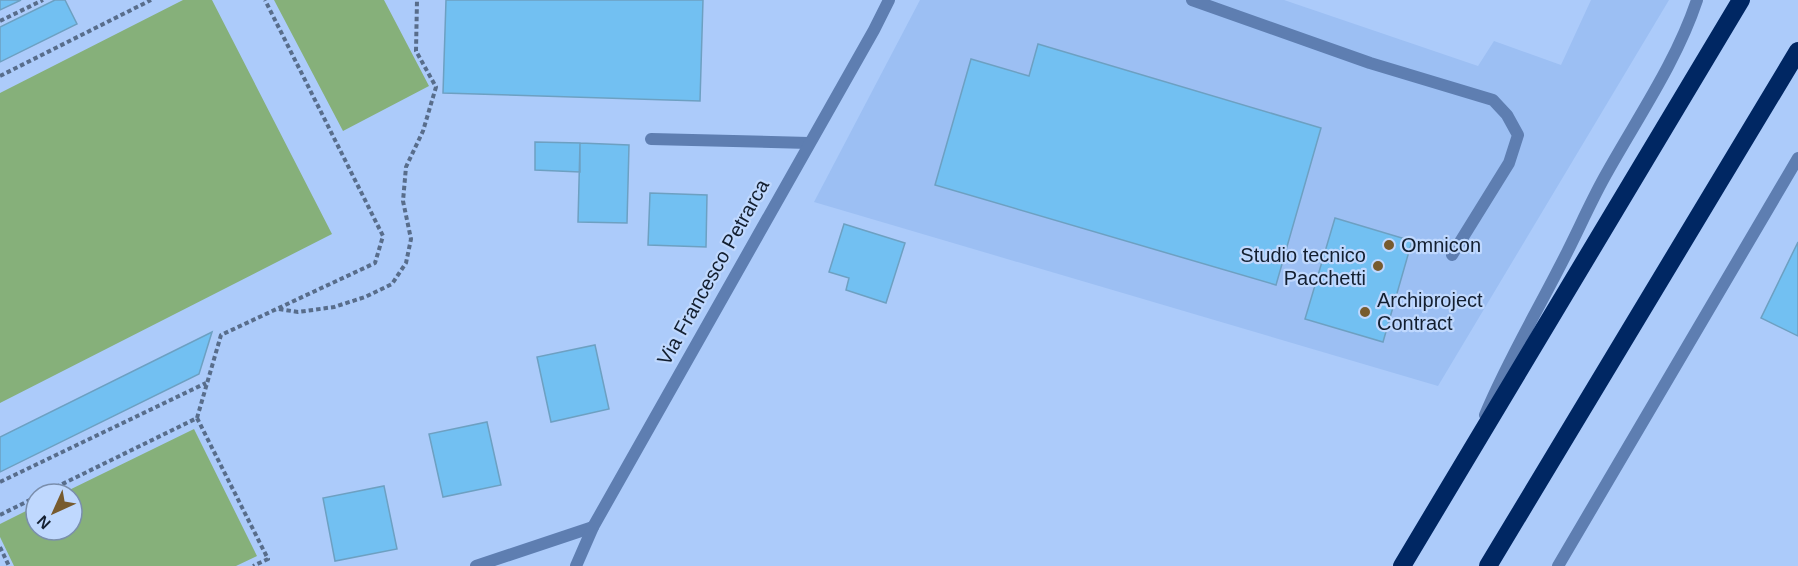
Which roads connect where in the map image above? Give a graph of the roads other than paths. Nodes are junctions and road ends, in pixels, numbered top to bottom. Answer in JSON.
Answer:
{"nodes":[{"id":1,"x":889,"y":0,"type":"edge"},
{"id":2,"x":1192,"y":0,"type":"edge"},
{"id":3,"x":1697,"y":0,"type":"edge"},
{"id":4,"x":1741,"y":0,"type":"edge"},
{"id":5,"x":1798,"y":51,"type":"edge"},
{"id":6,"x":651,"y":139,"type":"dead end"},
{"id":7,"x":809,"y":143,"type":"junction"},
{"id":8,"x":1798,"y":158,"type":"edge"},
{"id":9,"x":1452,"y":255,"type":"dead end"},
{"id":10,"x":1466,"y":459,"type":"junction"},
{"id":11,"x":593,"y":527,"type":"junction"},
{"id":12,"x":476,"y":566,"type":"edge"},
{"id":13,"x":576,"y":566,"type":"edge"},
{"id":14,"x":1402,"y":566,"type":"edge"},
{"id":15,"x":1488,"y":566,"type":"edge"},
{"id":16,"x":1558,"y":566,"type":"edge"}],
"edges":[{"from":1,"to":7,"type":"street","name":"Via Francesco Petrarca"},
{"from":2,"to":9,"type":"street"},
{"from":3,"to":10,"type":"street"},
{"from":4,"to":10,"type":"highway"},
{"from":5,"to":15,"type":"highway"},
{"from":6,"to":7,"type":"street"},
{"from":7,"to":11,"type":"street","name":"Via Francesco Petrarca"},
{"from":8,"to":16,"type":"street"},
{"from":10,"to":14,"type":"highway"},
{"from":11,"to":12,"type":"street"},
{"from":11,"to":13,"type":"street","name":"Via Francesco Petrarca"}]}
